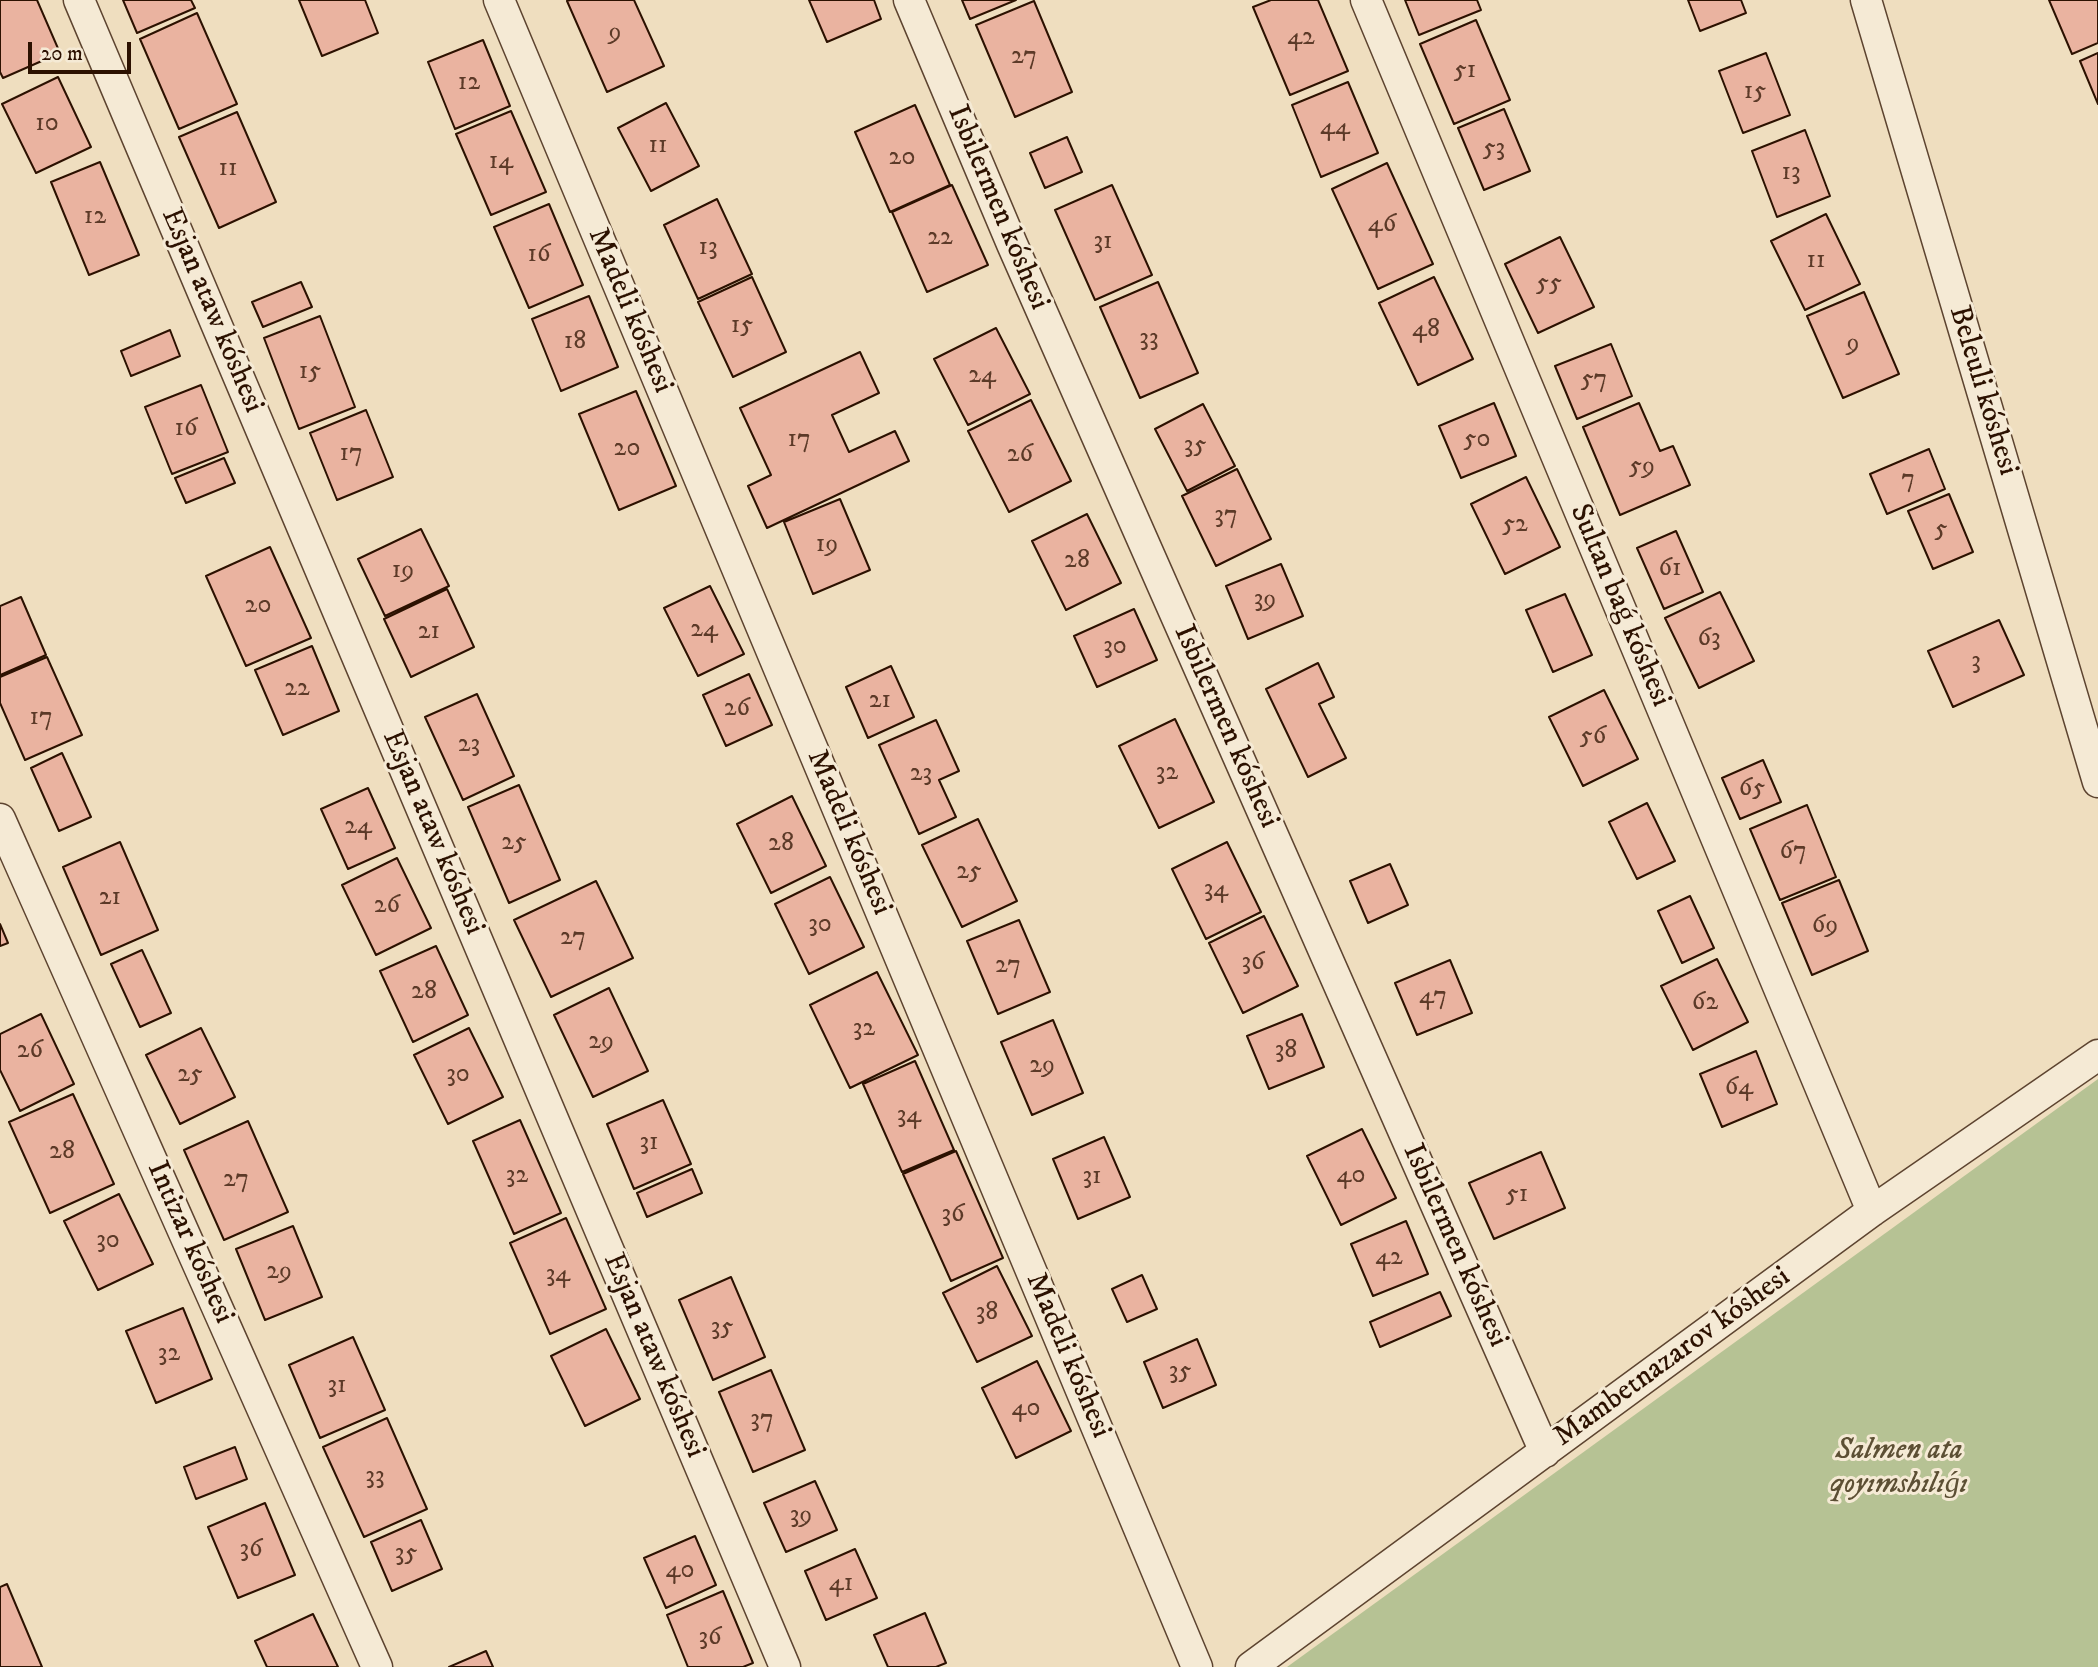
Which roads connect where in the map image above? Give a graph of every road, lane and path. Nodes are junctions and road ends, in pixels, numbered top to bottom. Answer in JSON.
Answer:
{"nodes":[{"id":1,"x":79,"y":0,"type":"edge"},
{"id":2,"x":499,"y":0,"type":"edge"},
{"id":3,"x":909,"y":0,"type":"edge"},
{"id":4,"x":1366,"y":0,"type":"edge"},
{"id":5,"x":1866,"y":0,"type":"edge"},
{"id":6,"x":2098,"y":782,"type":"edge"},
{"id":7,"x":0,"y":819,"type":"edge"},
{"id":8,"x":2098,"y":1055,"type":"edge"},
{"id":9,"x":1872,"y":1211,"type":"junction"},
{"id":10,"x":1545,"y":1452,"type":"junction"},
{"id":11,"x":377,"y":1667,"type":"edge"},
{"id":12,"x":785,"y":1667,"type":"edge"},
{"id":13,"x":1197,"y":1667,"type":"edge"},
{"id":14,"x":1251,"y":1667,"type":"edge"}],
"edges":[{"from":1,"to":12,"type":"street","name":"Esjan ataw kóshesi"},
{"from":2,"to":13,"type":"street","name":"Madeli kóshesi"},
{"from":3,"to":10,"type":"street","name":"Isbilermen kóshesi"},
{"from":4,"to":9,"type":"street","name":"Sultan baǵ kóshesi"},
{"from":5,"to":6,"type":"street","name":"Beleuli kóshesi"},
{"from":7,"to":11,"type":"street","name":"Intizar kóshesi"},
{"from":8,"to":9,"type":"street","name":"Mambetnazarov kóshesi"},
{"from":9,"to":10,"type":"street","name":"Mambetnazarov kóshesi"},
{"from":10,"to":14,"type":"street","name":"Mambetnazarov kóshesi"}]}
